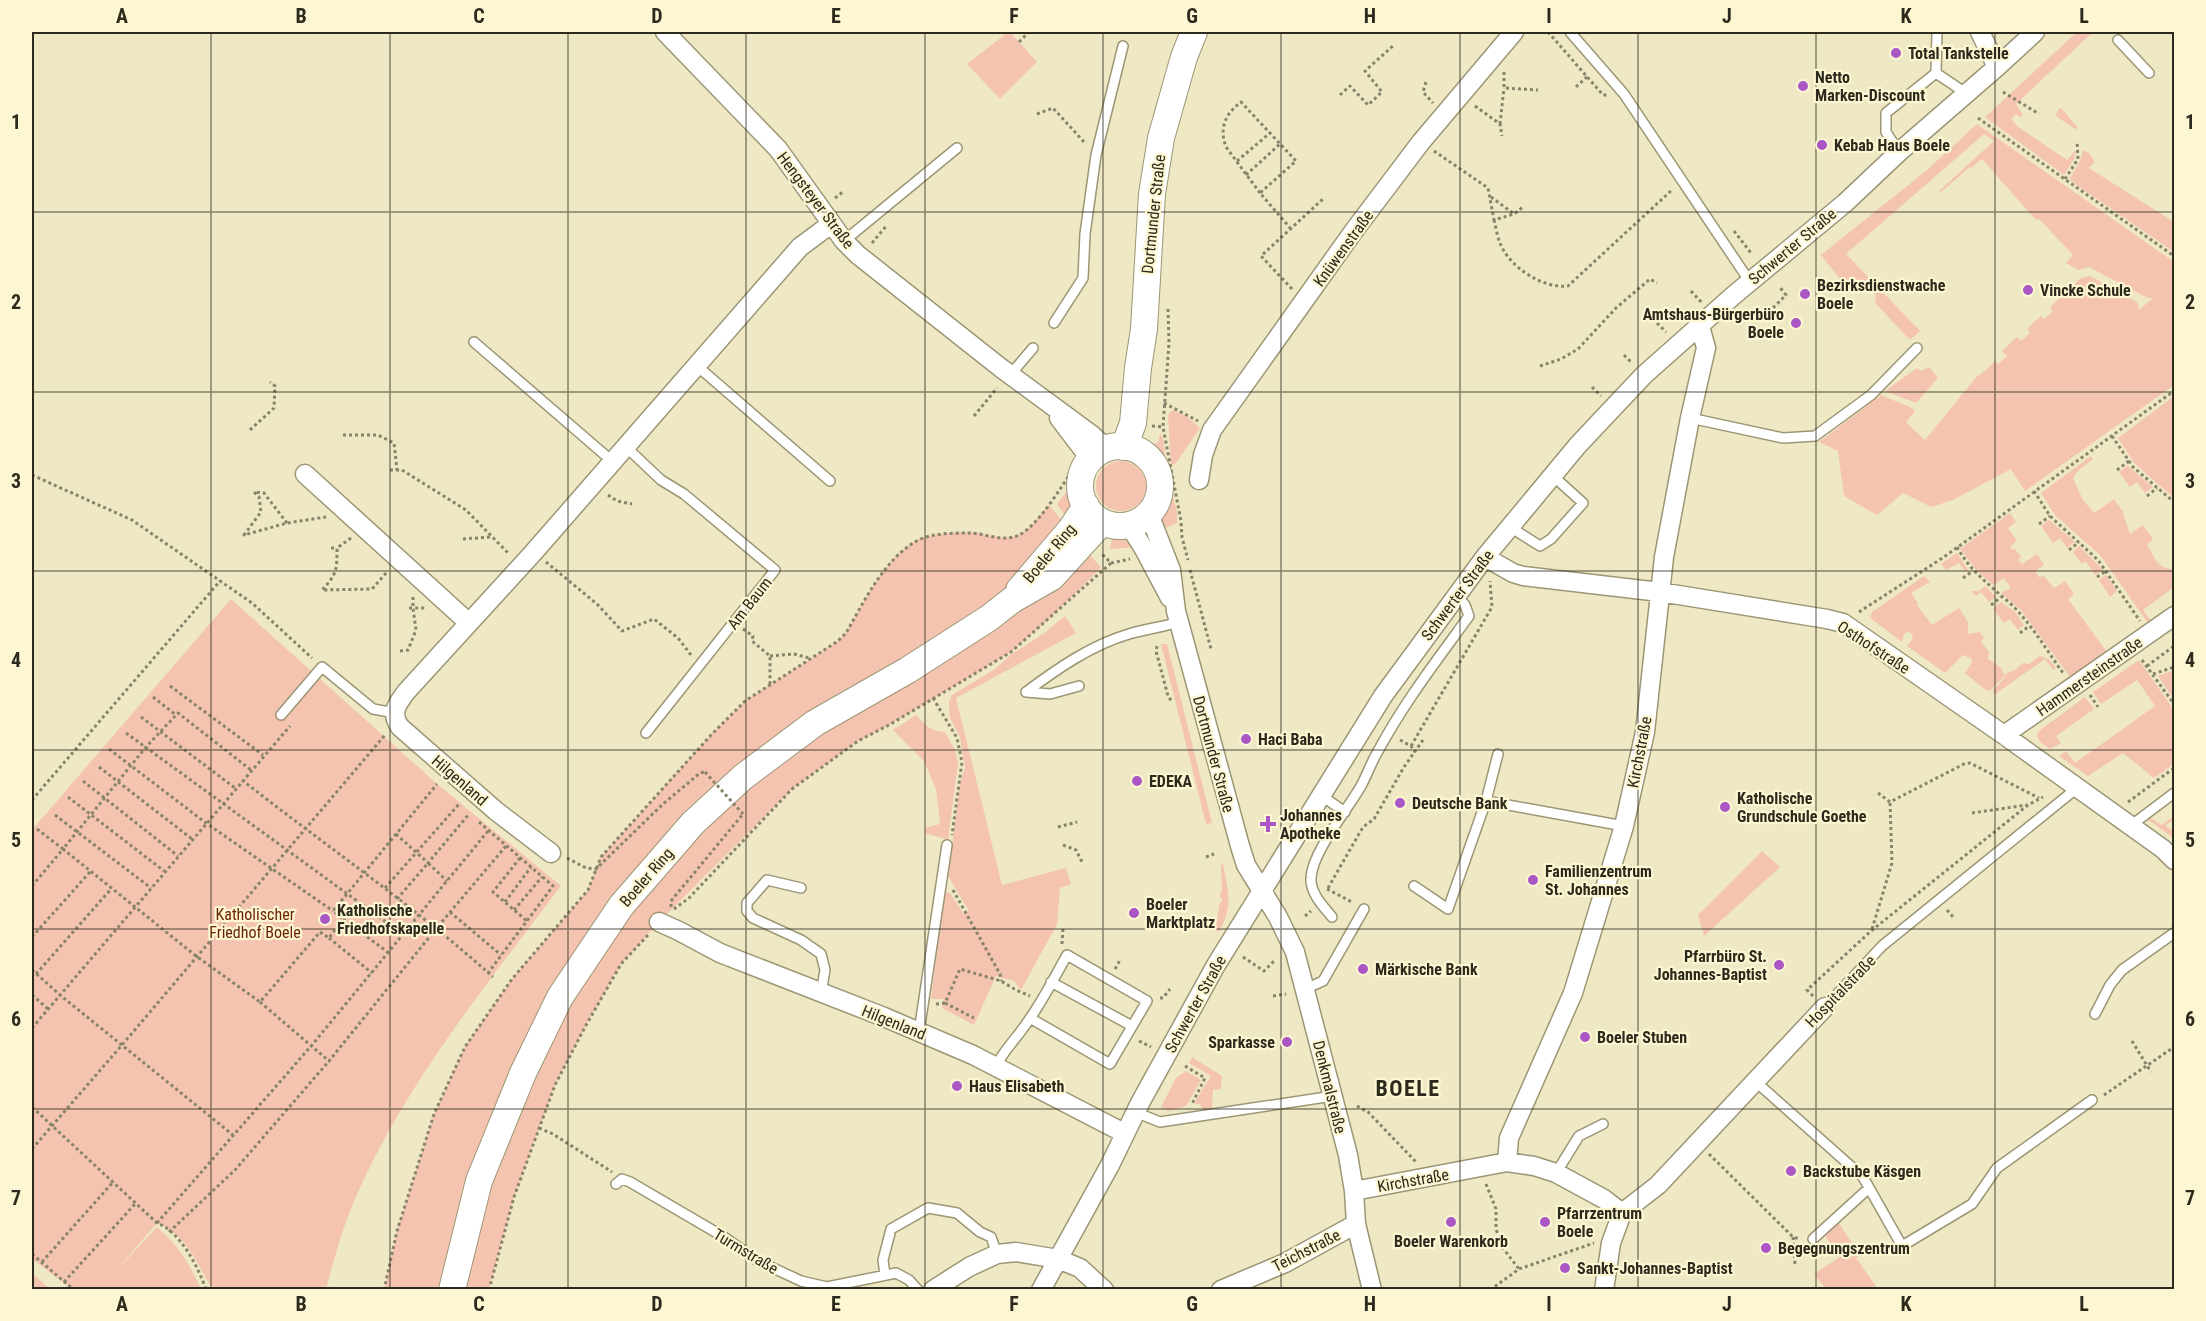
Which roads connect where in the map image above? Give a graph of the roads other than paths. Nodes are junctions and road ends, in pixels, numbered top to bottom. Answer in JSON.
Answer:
{"nodes":[{"id":1,"x":1194,"y":32,"type":"edge"},
{"id":2,"x":1514,"y":32,"type":"edge"},
{"id":3,"x":1570,"y":32,"type":"edge"},
{"id":4,"x":1937,"y":32,"type":"edge"},
{"id":5,"x":1980,"y":32,"type":"edge"},
{"id":6,"x":2035,"y":32,"type":"edge"},
{"id":7,"x":669,"y":33,"type":"edge"},
{"id":8,"x":2118,"y":40,"type":"dead end"},
{"id":9,"x":1123,"y":46,"type":"dead end"},
{"id":10,"x":1997,"y":67,"type":"junction"},
{"id":11,"x":1936,"y":73,"type":"junction"},
{"id":12,"x":2149,"y":73,"type":"dead end"},
{"id":13,"x":1967,"y":94,"type":"junction"},
{"id":14,"x":957,"y":148,"type":"dead end"},
{"id":15,"x":1899,"y":152,"type":"junction"},
{"id":16,"x":831,"y":224,"type":"junction"},
{"id":17,"x":844,"y":240,"type":"junction"},
{"id":18,"x":1750,"y":282,"type":"junction"},
{"id":19,"x":1054,"y":323,"type":"dead end"},
{"id":20,"x":1700,"y":326,"type":"junction"},
{"id":21,"x":474,"y":342,"type":"dead end"},
{"id":22,"x":1033,"y":348,"type":"dead end"},
{"id":23,"x":1917,"y":348,"type":"dead end"},
{"id":24,"x":696,"y":365,"type":"junction"},
{"id":25,"x":1004,"y":381,"type":"junction"},
{"id":26,"x":1051,"y":406,"type":"junction"},
{"id":27,"x":1690,"y":418,"type":"junction"},
{"id":28,"x":625,"y":446,"type":"junction"},
{"id":29,"x":1109,"y":451,"type":"junction"},
{"id":30,"x":612,"y":461,"type":"junction"},
{"id":31,"x":305,"y":474,"type":"dead end"},
{"id":32,"x":1552,"y":476,"type":"junction"},
{"id":33,"x":1199,"y":480,"type":"dead end"},
{"id":34,"x":830,"y":481,"type":"dead end"},
{"id":35,"x":1139,"y":519,"type":"junction"},
{"id":36,"x":1091,"y":522,"type":"junction"},
{"id":37,"x":1510,"y":527,"type":"junction"},
{"id":38,"x":1485,"y":556,"type":"junction"},
{"id":39,"x":1660,"y":592,"type":"junction"},
{"id":40,"x":1456,"y":595,"type":"junction"},
{"id":41,"x":1012,"y":600,"type":"junction"},
{"id":42,"x":1178,"y":616,"type":"junction"},
{"id":43,"x":2175,"y":616,"type":"edge"},
{"id":44,"x":469,"y":623,"type":"junction"},
{"id":45,"x":1397,"y":676,"type":"junction"},
{"id":46,"x":1079,"y":686,"type":"dead end"},
{"id":47,"x":1415,"y":691,"type":"junction"},
{"id":48,"x":281,"y":715,"type":"dead end"},
{"id":49,"x":397,"y":721,"type":"junction"},
{"id":50,"x":646,"y":733,"type":"dead end"},
{"id":51,"x":2004,"y":735,"type":"junction"},
{"id":52,"x":1497,"y":754,"type":"dead end"},
{"id":53,"x":2077,"y":788,"type":"junction"},
{"id":54,"x":2175,"y":793,"type":"edge"},
{"id":55,"x":1322,"y":796,"type":"junction"},
{"id":56,"x":1486,"y":801,"type":"junction"},
{"id":57,"x":1345,"y":812,"type":"junction"},
{"id":58,"x":1624,"y":825,"type":"junction"},
{"id":59,"x":2129,"y":827,"type":"junction"},
{"id":60,"x":947,"y":845,"type":"road end"},
{"id":61,"x":2171,"y":850,"type":"edge"},
{"id":62,"x":551,"y":853,"type":"road end"},
{"id":63,"x":1414,"y":886,"type":"dead end"},
{"id":64,"x":801,"y":888,"type":"dead end"},
{"id":65,"x":1262,"y":893,"type":"junction"},
{"id":66,"x":1364,"y":909,"type":"dead end"},
{"id":67,"x":1332,"y":917,"type":"dead end"},
{"id":68,"x":659,"y":922,"type":"road end"},
{"id":69,"x":2175,"y":933,"type":"edge"},
{"id":70,"x":1051,"y":982,"type":"junction"},
{"id":71,"x":1305,"y":989,"type":"junction"},
{"id":72,"x":821,"y":993,"type":"junction"},
{"id":73,"x":1825,"y":1006,"type":"joint"},
{"id":74,"x":2095,"y":1014,"type":"dead end"},
{"id":75,"x":1030,"y":1018,"type":"junction"},
{"id":76,"x":1132,"y":1026,"type":"junction"},
{"id":77,"x":920,"y":1032,"type":"junction"},
{"id":78,"x":996,"y":1066,"type":"junction"},
{"id":79,"x":1755,"y":1081,"type":"junction"},
{"id":80,"x":1333,"y":1096,"type":"junction"},
{"id":81,"x":2092,"y":1100,"type":"road end"},
{"id":82,"x":1135,"y":1112,"type":"junction"},
{"id":83,"x":1603,"y":1124,"type":"dead end"},
{"id":84,"x":1124,"y":1133,"type":"junction"},
{"id":85,"x":1507,"y":1162,"type":"junction"},
{"id":86,"x":1556,"y":1173,"type":"junction"},
{"id":87,"x":619,"y":1181,"type":"road end"},
{"id":88,"x":1869,"y":1188,"type":"junction"},
{"id":89,"x":1354,"y":1191,"type":"junction"},
{"id":90,"x":1622,"y":1214,"type":"junction"},
{"id":91,"x":1356,"y":1224,"type":"junction"},
{"id":92,"x":1813,"y":1239,"type":"road end"},
{"id":93,"x":996,"y":1254,"type":"junction"},
{"id":94,"x":1058,"y":1259,"type":"junction"},
{"id":95,"x":885,"y":1275,"type":"junction"},
{"id":96,"x":452,"y":1290,"type":"edge"},
{"id":97,"x":918,"y":1290,"type":"edge"},
{"id":98,"x":933,"y":1290,"type":"edge"},
{"id":99,"x":1041,"y":1290,"type":"edge"},
{"id":100,"x":1104,"y":1290,"type":"edge"},
{"id":101,"x":1221,"y":1290,"type":"edge"},
{"id":102,"x":1372,"y":1290,"type":"edge"},
{"id":103,"x":1604,"y":1290,"type":"edge"}],
"edges":[{"from":1,"to":29,"type":"main road","name":"Dortmunder Straße"},
{"from":2,"to":33,"type":"street","name":"Knüwenstraße"},
{"from":3,"to":18,"type":"lane"},
{"from":4,"to":11,"type":"lane"},
{"from":5,"to":10,"type":"street"},
{"from":6,"to":10,"type":"street","name":"Schwerter Straße"},
{"from":7,"to":16,"type":"street","name":"Hengsteyer Straße"},
{"from":8,"to":12,"type":"lane"},
{"from":9,"to":19,"type":"lane"},
{"from":10,"to":13,"type":"street","name":"Schwerter Straße"},
{"from":11,"to":13,"type":"lane"},
{"from":11,"to":15,"type":"lane"},
{"from":13,"to":15,"type":"street","name":"Schwerter Straße"},
{"from":14,"to":17,"type":"lane"},
{"from":15,"to":18,"type":"street","name":"Schwerter Straße"},
{"from":16,"to":17,"type":"street","name":"Hengsteyer Straße"},
{"from":16,"to":24,"type":"street"},
{"from":17,"to":25,"type":"street","name":"Hengsteyer Straße"},
{"from":18,"to":20,"type":"street","name":"Schwerter Straße"},
{"from":20,"to":27,"type":"street","name":"Kirchstraße"},
{"from":20,"to":32,"type":"street","name":"Schwerter Straße"},
{"from":21,"to":30,"type":"lane"},
{"from":22,"to":25,"type":"lane"},
{"from":23,"to":27,"type":"lane"},
{"from":24,"to":28,"type":"street"},
{"from":24,"to":34,"type":"lane"},
{"from":25,"to":26,"type":"street","name":"Hengsteyer Straße"},
{"from":26,"to":29,"type":"street","name":"Hengsteyer Straße"},
{"from":26,"to":29,"type":"street","name":"Hengsteyer Straße"},
{"from":27,"to":39,"type":"street","name":"Kirchstraße"},
{"from":28,"to":30,"type":"street"},
{"from":28,"to":50,"type":"lane","name":"Am Baum"},
{"from":29,"to":35,"type":"main road"},
{"from":29,"to":36,"type":"main road"},
{"from":30,"to":44,"type":"street"},
{"from":31,"to":44,"type":"street"},
{"from":32,"to":37,"type":"street","name":"Schwerter Straße"},
{"from":32,"to":37,"type":"lane"},
{"from":35,"to":36,"type":"main road"},
{"from":35,"to":42,"type":"street","name":"Dortmunder Straße"},
{"from":36,"to":41,"type":"main road","name":"Boeler Ring"},
{"from":36,"to":41,"type":"main road","name":"Boeler Ring"},
{"from":37,"to":38,"type":"street","name":"Schwerter Straße"},
{"from":38,"to":39,"type":"street","name":"Osthofstraße"},
{"from":38,"to":40,"type":"street","name":"Schwerter Straße"},
{"from":39,"to":51,"type":"street","name":"Osthofstraße"},
{"from":39,"to":58,"type":"street","name":"Kirchstraße"},
{"from":40,"to":45,"type":"street","name":"Schwerter Straße"},
{"from":40,"to":47,"type":"lane"},
{"from":41,"to":96,"type":"main road","name":"Boeler Ring"},
{"from":42,"to":46,"type":"lane"},
{"from":42,"to":65,"type":"street","name":"Dortmunder Straße"},
{"from":43,"to":51,"type":"street","name":"Hammersteinstraße"},
{"from":44,"to":49,"type":"street"},
{"from":45,"to":47,"type":"lane"},
{"from":45,"to":55,"type":"street","name":"Schwerter Straße"},
{"from":47,"to":57,"type":"lane"},
{"from":48,"to":49,"type":"lane"},
{"from":49,"to":62,"type":"street","name":"Hilgenland"},
{"from":51,"to":53,"type":"street","name":"Osthofstraße"},
{"from":52,"to":56,"type":"lane"},
{"from":53,"to":59,"type":"street","name":"Osthofstraße"},
{"from":53,"to":73,"type":"lane","name":"Hospitalstraße"},
{"from":54,"to":59,"type":"lane"},
{"from":55,"to":57,"type":"lane"},
{"from":55,"to":65,"type":"street","name":"Schwerter Straße"},
{"from":56,"to":58,"type":"lane"},
{"from":56,"to":63,"type":"lane"},
{"from":57,"to":67,"type":"lane"},
{"from":58,"to":85,"type":"street","name":"Kirchstraße"},
{"from":59,"to":61,"type":"street","name":"Osthofstraße"},
{"from":60,"to":77,"type":"lane"},
{"from":64,"to":72,"type":"lane"},
{"from":65,"to":71,"type":"street","name":"Denkmalstraße"},
{"from":65,"to":82,"type":"street","name":"Schwerter Straße"},
{"from":66,"to":71,"type":"lane"},
{"from":68,"to":72,"type":"street","name":"Hilgenland"},
{"from":69,"to":74,"type":"lane"},
{"from":70,"to":75,"type":"lane"},
{"from":70,"to":76,"type":"lane"},
{"from":70,"to":76,"type":"lane"},
{"from":71,"to":80,"type":"street","name":"Denkmalstraße"},
{"from":72,"to":77,"type":"street","name":"Hilgenland"},
{"from":73,"to":79,"type":"street","name":"Hospitalstraße"},
{"from":75,"to":76,"type":"lane"},
{"from":75,"to":78,"type":"lane"},
{"from":77,"to":78,"type":"street","name":"Hilgenland"},
{"from":78,"to":84,"type":"street","name":"Hilgenland"},
{"from":79,"to":88,"type":"lane"},
{"from":79,"to":90,"type":"street","name":"Hospitalstraße"},
{"from":80,"to":82,"type":"lane"},
{"from":80,"to":89,"type":"street","name":"Denkmalstraße"},
{"from":81,"to":88,"type":"lane"},
{"from":82,"to":84,"type":"street","name":"Schwerter Straße"},
{"from":83,"to":86,"type":"lane"},
{"from":84,"to":94,"type":"street","name":"Schwerter Straße"},
{"from":85,"to":86,"type":"street","name":"Kirchstraße"},
{"from":85,"to":89,"type":"street","name":"Kirchstraße"},
{"from":86,"to":90,"type":"street","name":"Kirchstraße"},
{"from":87,"to":95,"type":"lane","name":"Turmstraße"},
{"from":88,"to":92,"type":"lane"},
{"from":89,"to":91,"type":"street","name":"Denkmalstraße"},
{"from":90,"to":103,"type":"street"},
{"from":91,"to":101,"type":"street","name":"Teichstraße"},
{"from":91,"to":102,"type":"street","name":"Denkmalstraße"},
{"from":93,"to":94,"type":"street"},
{"from":93,"to":95,"type":"lane"},
{"from":93,"to":98,"type":"street"},
{"from":94,"to":99,"type":"street","name":"Schwerter Straße"},
{"from":94,"to":100,"type":"street"},
{"from":95,"to":97,"type":"lane","name":"Turmstraße"}]}
